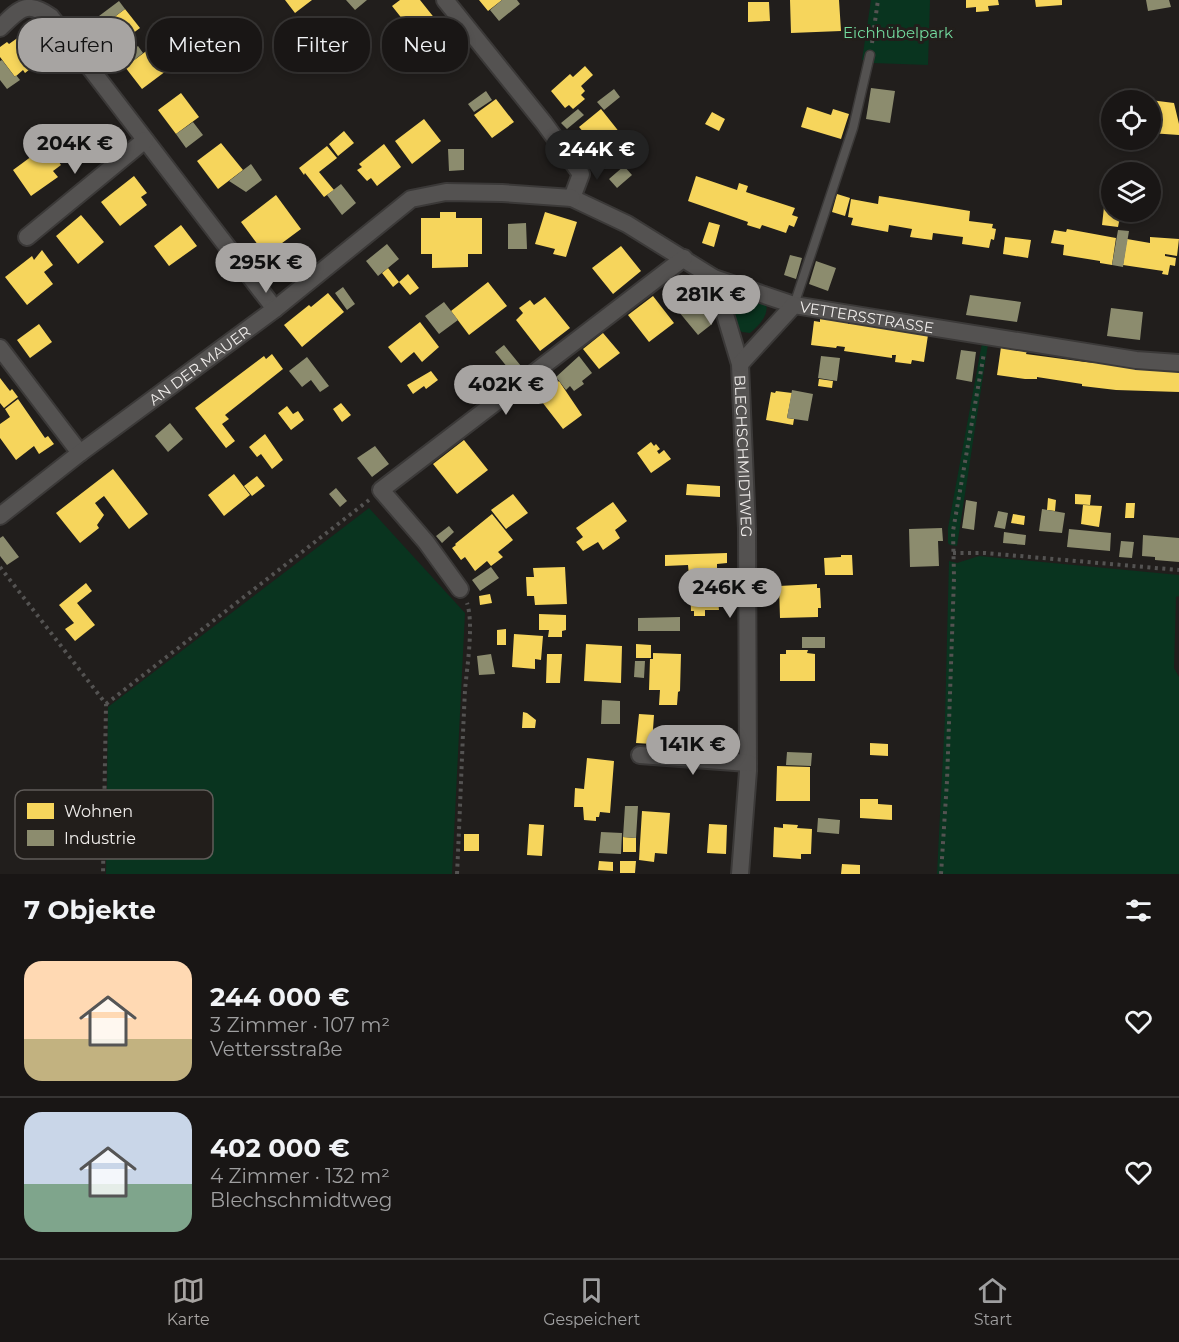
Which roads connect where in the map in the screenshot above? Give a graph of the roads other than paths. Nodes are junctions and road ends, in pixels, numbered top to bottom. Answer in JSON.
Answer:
{"nodes":[{"id":1,"x":445,"y":0,"type":"edge"},
{"id":2,"x":0,"y":28,"type":"edge"},
{"id":3,"x":870,"y":55,"type":"road end"},
{"id":4,"x":145,"y":140,"type":"junction"},
{"id":5,"x":572,"y":198,"type":"junction"},
{"id":6,"x":27,"y":237,"type":"dead end"},
{"id":7,"x":684,"y":258,"type":"junction"},
{"id":8,"x":714,"y":278,"type":"junction"},
{"id":9,"x":794,"y":305,"type":"junction"},
{"id":10,"x":275,"y":309,"type":"junction"},
{"id":11,"x":0,"y":348,"type":"edge"},
{"id":12,"x":1179,"y":363,"type":"edge"},
{"id":13,"x":740,"y":364,"type":"junction"},
{"id":14,"x":80,"y":453,"type":"junction"},
{"id":15,"x":0,"y":516,"type":"edge"},
{"id":16,"x":460,"y":589,"type":"road end"},
{"id":17,"x":640,"y":755,"type":"dead end"},
{"id":18,"x":748,"y":763,"type":"junction"},
{"id":19,"x":740,"y":874,"type":"edge"}],
"edges":[{"from":1,"to":5,"type":"street"},
{"from":2,"to":4,"type":"street"},
{"from":3,"to":9,"type":"lane"},
{"from":4,"to":6,"type":"street"},
{"from":4,"to":10,"type":"street"},
{"from":5,"to":7,"type":"street","name":"VETTERSSTRASSE"},
{"from":5,"to":10,"type":"street","name":"AN DER MAUER"},
{"from":7,"to":8,"type":"street","name":"VETTERSSTRASSE"},
{"from":7,"to":16,"type":"street"},
{"from":8,"to":9,"type":"street","name":"VETTERSSTRASSE"},
{"from":8,"to":13,"type":"street","name":"BLECHSCHMIDTWEG"},
{"from":9,"to":12,"type":"street","name":"VETTERSSTRASSE"},
{"from":9,"to":13,"type":"street","name":"BLECHSCHMIDTWEG"},
{"from":10,"to":14,"type":"street","name":"AN DER MAUER"},
{"from":11,"to":14,"type":"street"},
{"from":13,"to":18,"type":"street","name":"BLECHSCHMIDTWEG"},
{"from":14,"to":15,"type":"street","name":"AN DER MAUER"},
{"from":17,"to":18,"type":"street"},
{"from":18,"to":19,"type":"street","name":"BLECHSCHMIDTWEG"}]}
